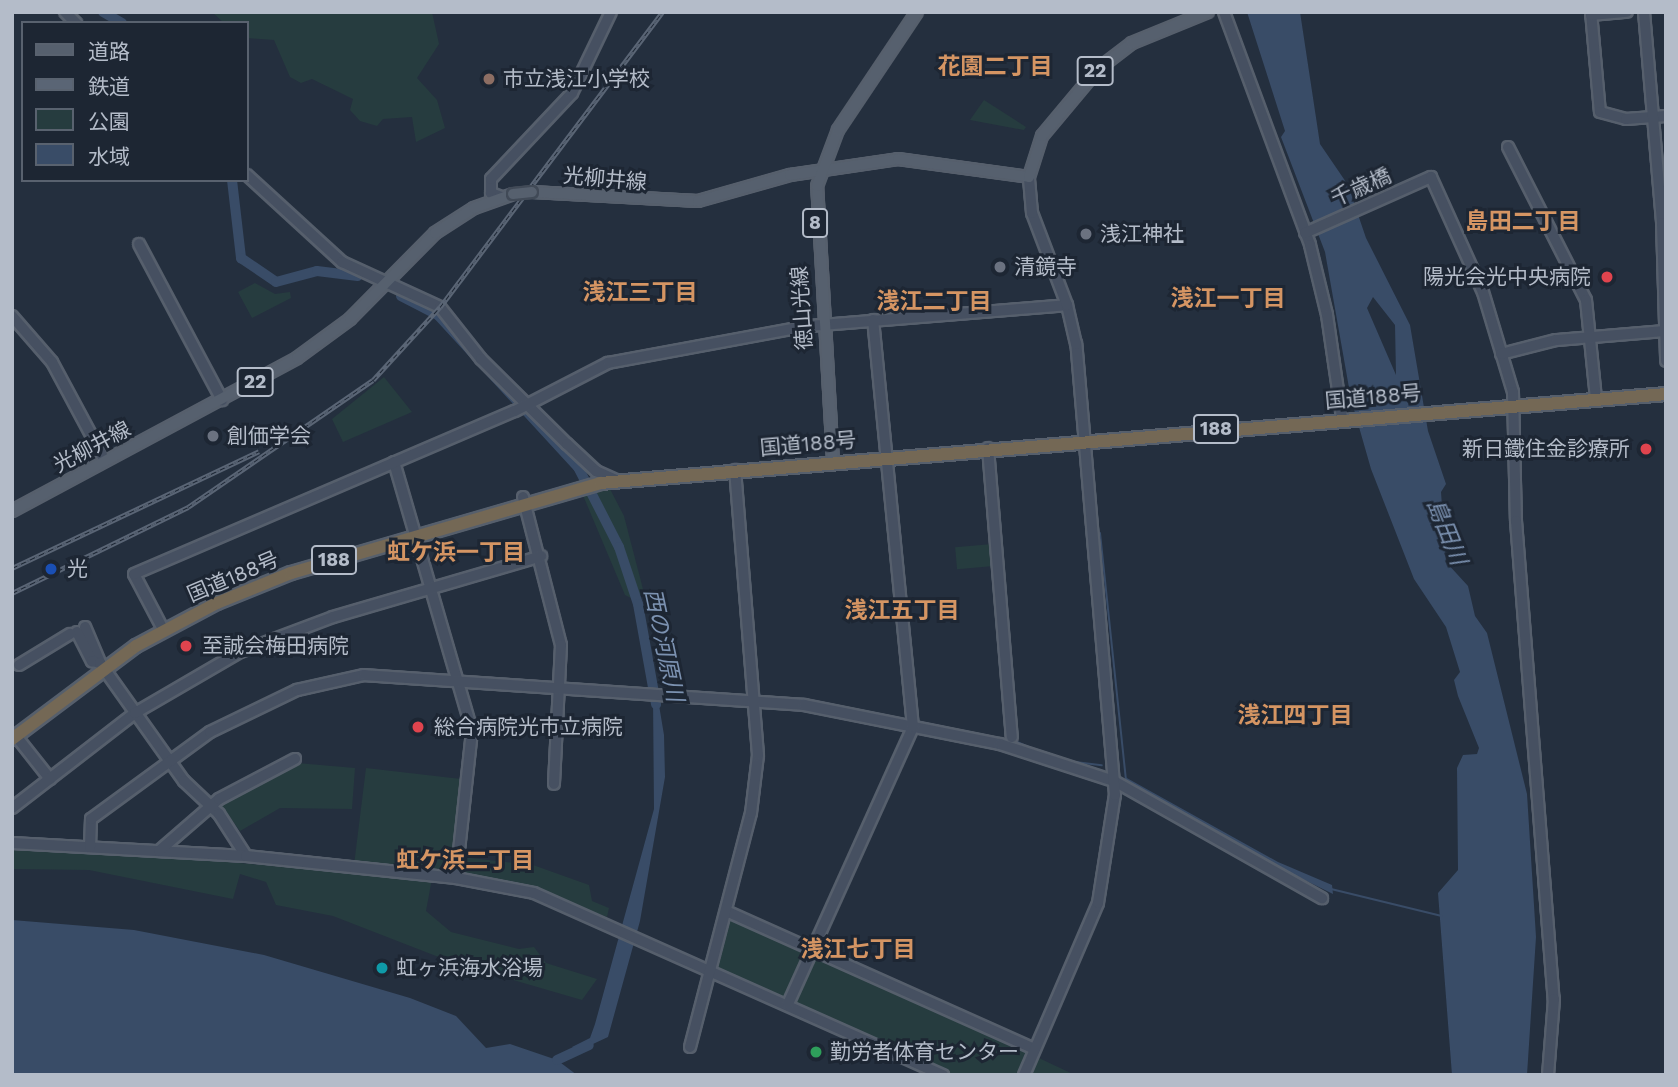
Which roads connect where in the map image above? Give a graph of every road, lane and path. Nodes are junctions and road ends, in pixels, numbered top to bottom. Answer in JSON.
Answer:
{"nodes":[{"id":1,"x":611,"y":12,"type":"edge"},
{"id":2,"x":917,"y":12,"type":"edge"},
{"id":3,"x":1208,"y":12,"type":"edge"},
{"id":4,"x":1224,"y":12,"type":"edge"},
{"id":5,"x":1627,"y":12,"type":"edge"},
{"id":6,"x":1644,"y":12,"type":"edge"},
{"id":7,"x":1591,"y":14,"type":"edge"},
{"id":8,"x":1666,"y":116,"type":"edge"},
{"id":9,"x":1653,"y":118,"type":"junction"},
{"id":10,"x":1508,"y":147,"type":"dead end"},
{"id":11,"x":821,"y":170,"type":"junction"},
{"id":12,"x":248,"y":176,"type":"edge"},
{"id":13,"x":1029,"y":177,"type":"junction"},
{"id":14,"x":507,"y":195,"type":"junction"},
{"id":15,"x":1664,"y":223,"type":"edge"},
{"id":16,"x":1308,"y":231,"type":"junction"},
{"id":17,"x":139,"y":244,"type":"dead end"},
{"id":18,"x":389,"y":281,"type":"junction"},
{"id":19,"x":1067,"y":304,"type":"junction"},
{"id":20,"x":12,"y":316,"type":"edge"},
{"id":21,"x":873,"y":320,"type":"junction"},
{"id":22,"x":823,"y":325,"type":"junction"},
{"id":23,"x":1665,"y":331,"type":"edge"},
{"id":24,"x":1590,"y":337,"type":"junction"},
{"id":25,"x":1501,"y":354,"type":"junction"},
{"id":26,"x":1666,"y":361,"type":"edge"},
{"id":27,"x":1666,"y":387,"type":"edge"},
{"id":28,"x":1666,"y":394,"type":"edge"},
{"id":29,"x":1596,"y":395,"type":"junction"},
{"id":30,"x":222,"y":400,"type":"junction"},
{"id":31,"x":1511,"y":402,"type":"junction"},
{"id":32,"x":522,"y":407,"type":"junction"},
{"id":33,"x":1345,"y":416,"type":"junction"},
{"id":34,"x":1085,"y":437,"type":"junction"},
{"id":35,"x":988,"y":448,"type":"junction"},
{"id":36,"x":884,"y":453,"type":"junction"},
{"id":37,"x":833,"y":458,"type":"junction"},
{"id":38,"x":105,"y":461,"type":"junction"},
{"id":39,"x":394,"y":462,"type":"junction"},
{"id":40,"x":735,"y":470,"type":"junction"},
{"id":41,"x":603,"y":479,"type":"junction"},
{"id":42,"x":524,"y":501,"type":"junction"},
{"id":43,"x":12,"y":511,"type":"edge"},
{"id":44,"x":416,"y":532,"type":"junction"},
{"id":45,"x":541,"y":556,"type":"junction"},
{"id":46,"x":432,"y":588,"type":"junction"},
{"id":47,"x":162,"y":628,"type":"junction"},
{"id":48,"x":19,"y":666,"type":"dead end"},
{"id":49,"x":102,"y":666,"type":"junction"},
{"id":50,"x":459,"y":681,"type":"junction"},
{"id":51,"x":563,"y":688,"type":"junction"},
{"id":52,"x":755,"y":702,"type":"junction"},
{"id":53,"x":135,"y":713,"type":"junction"},
{"id":54,"x":913,"y":727,"type":"junction"},
{"id":55,"x":14,"y":735,"type":"edge"},
{"id":56,"x":1012,"y":737,"type":"dead end"},
{"id":57,"x":295,"y":758,"type":"dead end"},
{"id":58,"x":170,"y":761,"type":"junction"},
{"id":59,"x":50,"y":779,"type":"junction"},
{"id":60,"x":1114,"y":781,"type":"junction"},
{"id":61,"x":554,"y":784,"type":"dead end"},
{"id":62,"x":212,"y":807,"type":"junction"},
{"id":63,"x":12,"y":808,"type":"edge"},
{"id":64,"x":12,"y":843,"type":"edge"},
{"id":65,"x":90,"y":846,"type":"junction"},
{"id":66,"x":159,"y":851,"type":"junction"},
{"id":67,"x":246,"y":856,"type":"junction"},
{"id":68,"x":456,"y":878,"type":"junction"},
{"id":69,"x":1322,"y":898,"type":"dead end"},
{"id":70,"x":726,"y":911,"type":"junction"},
{"id":71,"x":812,"y":950,"type":"junction"},
{"id":72,"x":711,"y":970,"type":"junction"},
{"id":73,"x":788,"y":1004,"type":"junction"},
{"id":74,"x":690,"y":1047,"type":"dead end"},
{"id":75,"x":1035,"y":1049,"type":"junction"},
{"id":76,"x":943,"y":1075,"type":"edge"},
{"id":77,"x":1024,"y":1075,"type":"edge"},
{"id":78,"x":1548,"y":1075,"type":"edge"}],
"edges":[{"from":1,"to":14,"type":"street"},
{"from":2,"to":11,"type":"main road","name":"徳山光線","number":"8"},
{"from":3,"to":13,"type":"main road","number":"22"},
{"from":4,"to":16,"type":"street"},
{"from":5,"to":7,"type":"street"},
{"from":6,"to":9,"type":"street"},
{"from":7,"to":9,"type":"street"},
{"from":8,"to":9,"type":"street"},
{"from":9,"to":15,"type":"street"},
{"from":10,"to":24,"type":"street"},
{"from":11,"to":13,"type":"main road","name":"光柳井線","number":"22"},
{"from":11,"to":14,"type":"main road","name":"光柳井線","number":"22","bridge":true},
{"from":11,"to":22,"type":"main road","name":"徳山光線","number":"8"},
{"from":12,"to":18,"type":"street"},
{"from":13,"to":19,"type":"street"},
{"from":14,"to":18,"type":"main road","name":"光柳井線","number":"22"},
{"from":15,"to":23,"type":"street"},
{"from":16,"to":25,"type":"street","name":"千歳橋"},
{"from":16,"to":33,"type":"street"},
{"from":17,"to":30,"type":"street"},
{"from":18,"to":30,"type":"main road","name":"光柳井線","number":"22"},
{"from":18,"to":32,"type":"street"},
{"from":19,"to":21,"type":"street"},
{"from":19,"to":34,"type":"street"},
{"from":20,"to":38,"type":"street"},
{"from":21,"to":22,"type":"street"},
{"from":21,"to":36,"type":"street"},
{"from":22,"to":32,"type":"street"},
{"from":22,"to":37,"type":"main road","name":"徳山光線","number":"8"},
{"from":23,"to":24,"type":"street"},
{"from":23,"to":26,"type":"street"},
{"from":24,"to":25,"type":"street"},
{"from":24,"to":29,"type":"street"},
{"from":25,"to":31,"type":"street"},
{"from":27,"to":29,"type":"highway","name":"国道188号","number":"188"},
{"from":28,"to":29,"type":"highway","name":"国道188号","number":"188"},
{"from":29,"to":31,"type":"highway","name":"国道188号","number":"188"},
{"from":30,"to":38,"type":"main road","name":"光柳井線","number":"22"},
{"from":31,"to":33,"type":"highway","name":"国道188号","number":"188"},
{"from":31,"to":78,"type":"street"},
{"from":32,"to":39,"type":"street"},
{"from":32,"to":41,"type":"street"},
{"from":33,"to":34,"type":"highway","name":"国道188号","number":"188"},
{"from":34,"to":35,"type":"highway","name":"国道188号","number":"188"},
{"from":34,"to":36,"type":"highway","name":"国道188号","number":"188"},
{"from":34,"to":60,"type":"street"},
{"from":35,"to":36,"type":"highway","name":"国道188号","number":"188"},
{"from":35,"to":56,"type":"street"},
{"from":36,"to":37,"type":"highway","name":"国道188号","number":"188"},
{"from":36,"to":54,"type":"street"},
{"from":37,"to":40,"type":"highway","name":"国道188号","number":"188"},
{"from":37,"to":41,"type":"highway","name":"国道188号","number":"188"},
{"from":38,"to":43,"type":"main road","name":"光柳井線","number":"22"},
{"from":39,"to":44,"type":"street"},
{"from":39,"to":47,"type":"street"},
{"from":40,"to":41,"type":"highway","name":"国道188号","number":"188"},
{"from":40,"to":52,"type":"street"},
{"from":41,"to":42,"type":"highway","name":"国道188号","number":"188"},
{"from":42,"to":44,"type":"highway","name":"国道188号","number":"188"},
{"from":42,"to":45,"type":"street"},
{"from":44,"to":46,"type":"street"},
{"from":44,"to":47,"type":"highway","name":"国道188号","number":"188"},
{"from":45,"to":46,"type":"street"},
{"from":45,"to":51,"type":"street"},
{"from":46,"to":50,"type":"street"},
{"from":46,"to":53,"type":"street"},
{"from":47,"to":49,"type":"highway","name":"国道188号","number":"188"},
{"from":48,"to":49,"type":"street"},
{"from":49,"to":53,"type":"street"},
{"from":49,"to":55,"type":"highway","name":"国道188号","number":"188"},
{"from":50,"to":51,"type":"street"},
{"from":50,"to":58,"type":"street"},
{"from":50,"to":68,"type":"street"},
{"from":51,"to":52,"type":"street"},
{"from":51,"to":61,"type":"street"},
{"from":52,"to":54,"type":"street"},
{"from":52,"to":70,"type":"street"},
{"from":53,"to":58,"type":"street"},
{"from":53,"to":59,"type":"street"},
{"from":54,"to":60,"type":"street"},
{"from":54,"to":71,"type":"street"},
{"from":55,"to":59,"type":"street"},
{"from":57,"to":62,"type":"street"},
{"from":58,"to":62,"type":"street"},
{"from":58,"to":65,"type":"street"},
{"from":59,"to":63,"type":"street"},
{"from":60,"to":69,"type":"street"},
{"from":60,"to":75,"type":"street"},
{"from":62,"to":66,"type":"street"},
{"from":62,"to":67,"type":"street"},
{"from":64,"to":65,"type":"street"},
{"from":65,"to":66,"type":"street"},
{"from":66,"to":67,"type":"street"},
{"from":67,"to":68,"type":"street"},
{"from":68,"to":72,"type":"street"},
{"from":70,"to":71,"type":"street"},
{"from":70,"to":72,"type":"street"},
{"from":71,"to":73,"type":"street"},
{"from":71,"to":75,"type":"street"},
{"from":72,"to":73,"type":"street"},
{"from":72,"to":74,"type":"street"},
{"from":73,"to":76,"type":"street"},
{"from":75,"to":77,"type":"street"}]}
